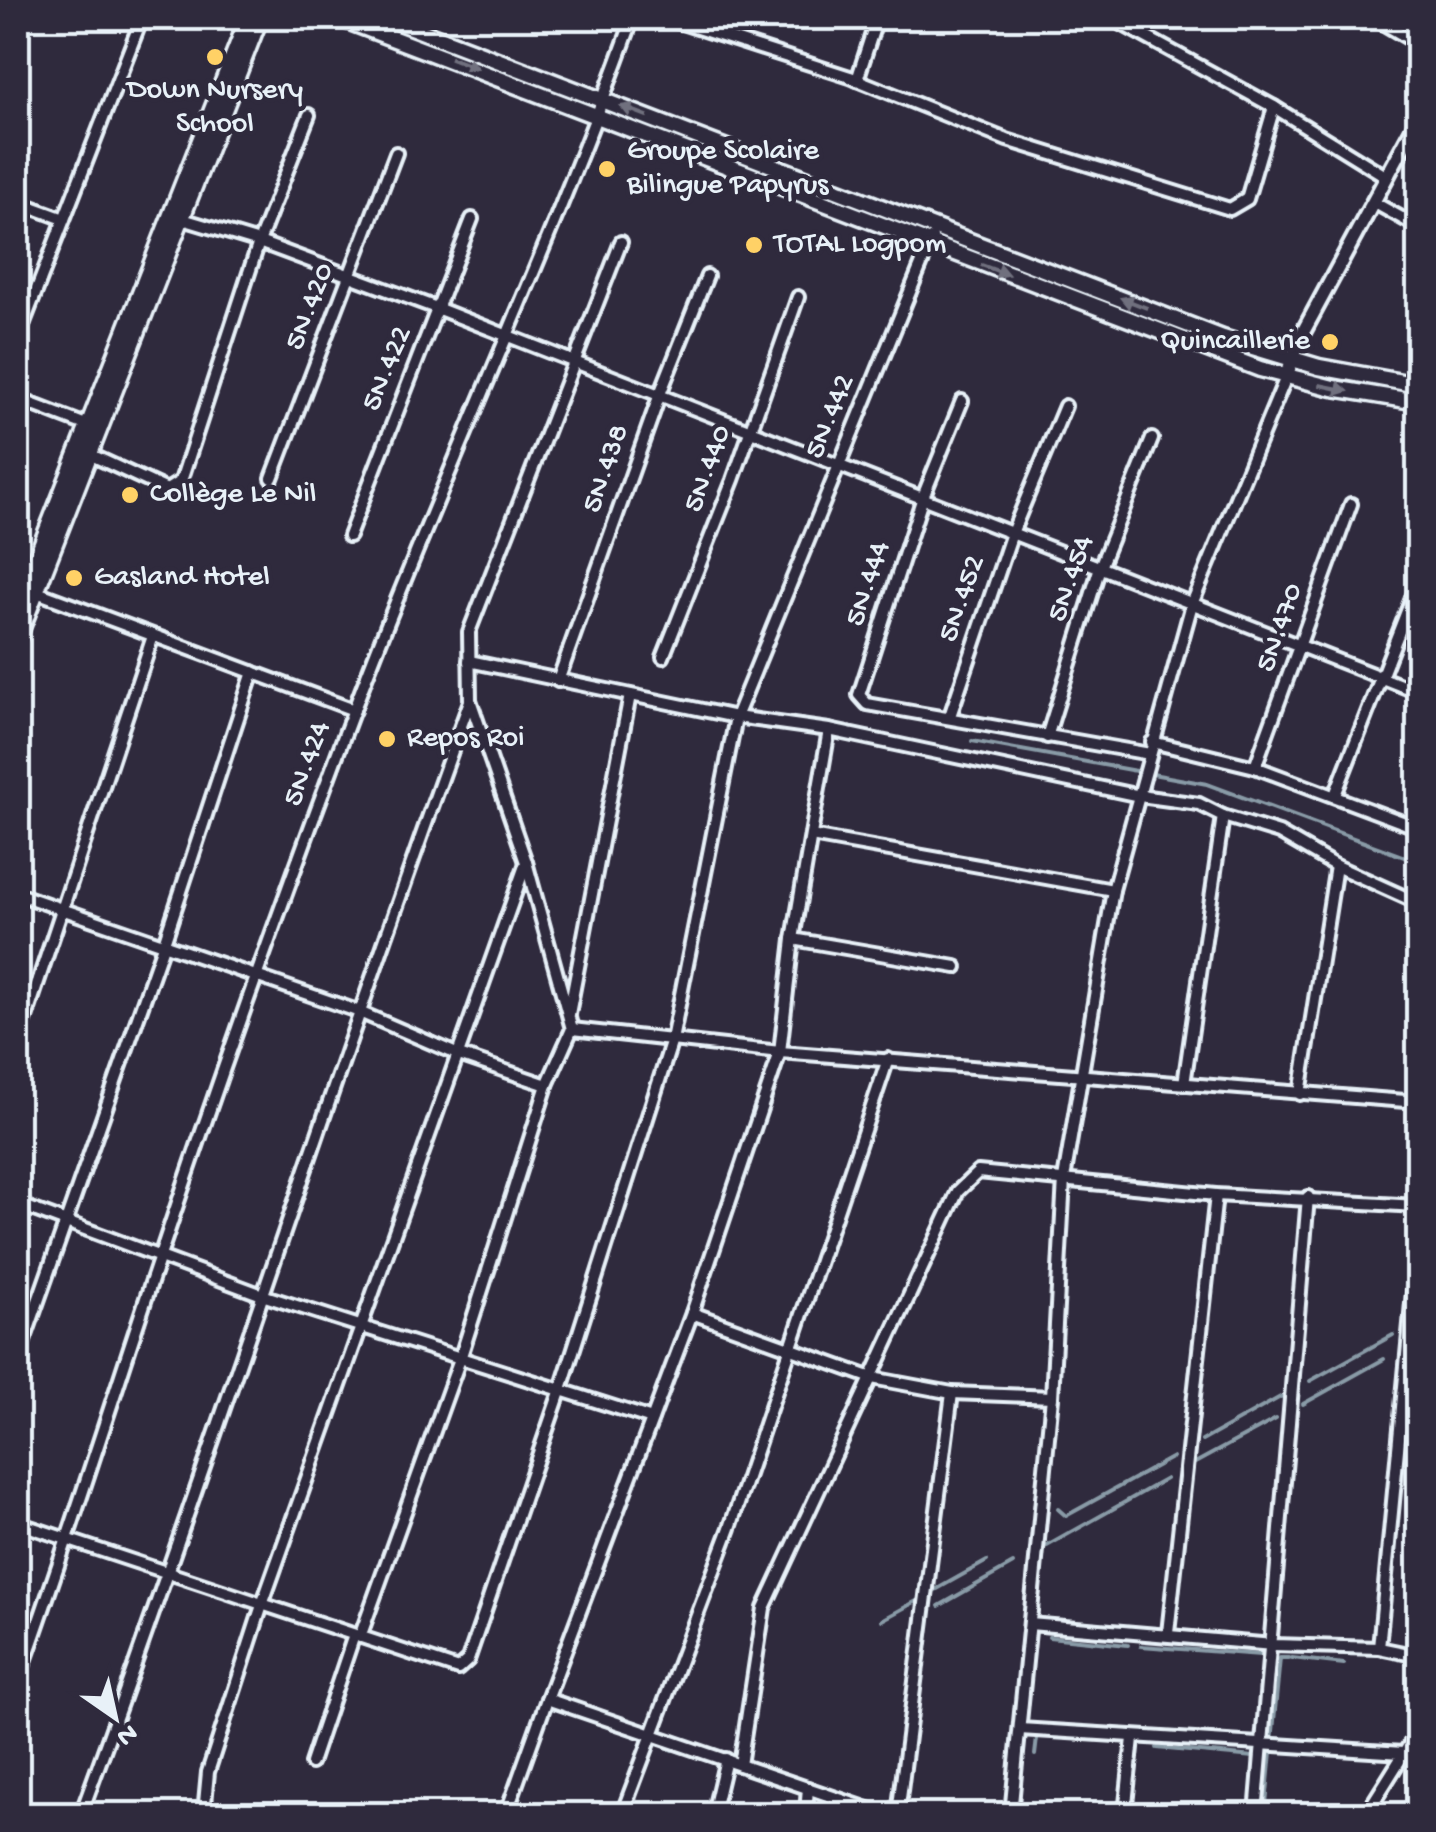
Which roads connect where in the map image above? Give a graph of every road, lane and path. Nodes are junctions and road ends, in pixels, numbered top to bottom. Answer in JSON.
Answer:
{"nodes":[{"id":1,"x":142,"y":18,"type":"edge"},
{"id":2,"x":248,"y":18,"type":"edge"},
{"id":3,"x":260,"y":18,"type":"edge"},
{"id":4,"x":339,"y":18,"type":"edge"},
{"id":5,"x":387,"y":18,"type":"edge"},
{"id":6,"x":633,"y":18,"type":"edge"},
{"id":7,"x":666,"y":18,"type":"edge"},
{"id":8,"x":877,"y":18,"type":"edge"},
{"id":9,"x":1111,"y":18,"type":"edge"},
{"id":10,"x":1374,"y":18,"type":"edge"},
{"id":11,"x":1418,"y":44,"type":"edge"},
{"id":12,"x":857,"y":80,"type":"junction"},
{"id":13,"x":604,"y":100,"type":"junction"},
{"id":14,"x":1274,"y":107,"type":"junction"},
{"id":15,"x":309,"y":115,"type":"dead end"},
{"id":16,"x":597,"y":116,"type":"junction"},
{"id":17,"x":1418,"y":118,"type":"edge"},
{"id":18,"x":396,"y":152,"type":"dead end"},
{"id":19,"x":1387,"y":178,"type":"junction"},
{"id":20,"x":18,"y":202,"type":"edge"},
{"id":21,"x":1374,"y":202,"type":"junction"},
{"id":22,"x":174,"y":217,"type":"junction"},
{"id":23,"x":64,"y":219,"type":"junction"},
{"id":24,"x":472,"y":219,"type":"dead end"},
{"id":25,"x":937,"y":226,"type":"junction"},
{"id":26,"x":1418,"y":226,"type":"edge"},
{"id":27,"x":259,"y":242,"type":"junction"},
{"id":28,"x":621,"y":242,"type":"dead end"},
{"id":29,"x":929,"y":244,"type":"junction"},
{"id":30,"x":350,"y":276,"type":"junction"},
{"id":31,"x":707,"y":276,"type":"dead end"},
{"id":32,"x":798,"y":297,"type":"dead end"},
{"id":33,"x":439,"y":308,"type":"junction"},
{"id":34,"x":1183,"y":322,"type":"junction"},
{"id":35,"x":504,"y":334,"type":"junction"},
{"id":36,"x":18,"y":338,"type":"edge"},
{"id":37,"x":1176,"y":338,"type":"junction"},
{"id":38,"x":1291,"y":360,"type":"junction"},
{"id":39,"x":572,"y":363,"type":"junction"},
{"id":40,"x":1286,"y":377,"type":"junction"},
{"id":41,"x":1418,"y":385,"type":"edge"},
{"id":42,"x":660,"y":394,"type":"junction"},
{"id":43,"x":18,"y":399,"type":"edge"},
{"id":44,"x":962,"y":401,"type":"dead end"},
{"id":45,"x":1418,"y":402,"type":"edge"},
{"id":46,"x":1064,"y":406,"type":"dead end"},
{"id":47,"x":92,"y":427,"type":"junction"},
{"id":48,"x":750,"y":430,"type":"junction"},
{"id":49,"x":1152,"y":439,"type":"dead end"},
{"id":50,"x":88,"y":454,"type":"junction"},
{"id":51,"x":838,"y":467,"type":"junction"},
{"id":52,"x":272,"y":478,"type":"dead end"},
{"id":53,"x":923,"y":497,"type":"junction"},
{"id":54,"x":1351,"y":504,"type":"dead end"},
{"id":55,"x":1012,"y":533,"type":"junction"},
{"id":56,"x":349,"y":536,"type":"dead end"},
{"id":57,"x":1100,"y":567,"type":"junction"},
{"id":58,"x":1418,"y":583,"type":"edge"},
{"id":59,"x":34,"y":591,"type":"junction"},
{"id":60,"x":18,"y":604,"type":"edge"},
{"id":61,"x":1192,"y":604,"type":"junction"},
{"id":62,"x":153,"y":636,"type":"junction"},
{"id":63,"x":18,"y":638,"type":"edge"},
{"id":64,"x":1300,"y":645,"type":"junction"},
{"id":65,"x":662,"y":657,"type":"dead end"},
{"id":66,"x":469,"y":661,"type":"junction"},
{"id":67,"x":253,"y":672,"type":"junction"},
{"id":68,"x":1382,"y":678,"type":"junction"},
{"id":69,"x":558,"y":681,"type":"junction"},
{"id":70,"x":1418,"y":692,"type":"edge"},
{"id":71,"x":630,"y":695,"type":"junction"},
{"id":72,"x":470,"y":700,"type":"junction"},
{"id":73,"x":354,"y":710,"type":"junction"},
{"id":74,"x":950,"y":716,"type":"junction"},
{"id":75,"x":736,"y":717,"type":"junction"},
{"id":76,"x":830,"y":730,"type":"junction"},
{"id":77,"x":1047,"y":738,"type":"junction"},
{"id":78,"x":1152,"y":742,"type":"junction"},
{"id":79,"x":1150,"y":754,"type":"junction"},
{"id":80,"x":1255,"y":767,"type":"junction"},
{"id":81,"x":1140,"y":793,"type":"junction"},
{"id":82,"x":1335,"y":796,"type":"junction"},
{"id":83,"x":1222,"y":816,"type":"junction"},
{"id":84,"x":1418,"y":828,"type":"edge"},
{"id":85,"x":812,"y":836,"type":"junction"},
{"id":86,"x":526,"y":862,"type":"junction"},
{"id":87,"x":1336,"y":866,"type":"junction"},
{"id":88,"x":1112,"y":890,"type":"junction"},
{"id":89,"x":18,"y":894,"type":"edge"},
{"id":90,"x":1418,"y":903,"type":"edge"},
{"id":91,"x":65,"y":909,"type":"junction"},
{"id":92,"x":792,"y":939,"type":"junction"},
{"id":93,"x":164,"y":943,"type":"junction"},
{"id":94,"x":956,"y":967,"type":"dead end"},
{"id":95,"x":257,"y":978,"type":"junction"},
{"id":96,"x":357,"y":1012,"type":"junction"},
{"id":97,"x":568,"y":1016,"type":"junction"},
{"id":98,"x":572,"y":1029,"type":"junction"},
{"id":99,"x":672,"y":1040,"type":"junction"},
{"id":100,"x":18,"y":1042,"type":"edge"},
{"id":101,"x":780,"y":1052,"type":"junction"},
{"id":102,"x":459,"y":1055,"type":"junction"},
{"id":103,"x":888,"y":1059,"type":"junction"},
{"id":104,"x":1084,"y":1076,"type":"junction"},
{"id":105,"x":547,"y":1084,"type":"junction"},
{"id":106,"x":1184,"y":1084,"type":"junction"},
{"id":107,"x":1300,"y":1094,"type":"junction"},
{"id":108,"x":1418,"y":1102,"type":"edge"},
{"id":109,"x":1064,"y":1179,"type":"junction"},
{"id":110,"x":1216,"y":1195,"type":"junction"},
{"id":111,"x":1308,"y":1197,"type":"junction"},
{"id":112,"x":18,"y":1204,"type":"edge"},
{"id":113,"x":1418,"y":1206,"type":"edge"},
{"id":114,"x":64,"y":1220,"type":"junction"},
{"id":115,"x":1418,"y":1240,"type":"edge"},
{"id":116,"x":160,"y":1256,"type":"junction"},
{"id":117,"x":265,"y":1296,"type":"junction"},
{"id":118,"x":692,"y":1313,"type":"junction"},
{"id":119,"x":360,"y":1326,"type":"junction"},
{"id":120,"x":1414,"y":1330,"type":"edge"},
{"id":121,"x":792,"y":1347,"type":"junction"},
{"id":122,"x":461,"y":1356,"type":"junction"},
{"id":123,"x":18,"y":1358,"type":"edge"},
{"id":124,"x":872,"y":1378,"type":"junction"},
{"id":125,"x":562,"y":1389,"type":"junction"},
{"id":126,"x":952,"y":1392,"type":"junction"},
{"id":127,"x":1052,"y":1396,"type":"junction"},
{"id":128,"x":652,"y":1419,"type":"junction"},
{"id":129,"x":18,"y":1523,"type":"edge"},
{"id":130,"x":68,"y":1542,"type":"junction"},
{"id":131,"x":170,"y":1573,"type":"junction"},
{"id":132,"x":263,"y":1602,"type":"junction"},
{"id":133,"x":1030,"y":1624,"type":"junction"},
{"id":134,"x":1168,"y":1633,"type":"junction"},
{"id":135,"x":357,"y":1638,"type":"junction"},
{"id":136,"x":1273,"y":1645,"type":"junction"},
{"id":137,"x":1379,"y":1648,"type":"junction"},
{"id":138,"x":1418,"y":1656,"type":"edge"},
{"id":139,"x":18,"y":1682,"type":"edge"},
{"id":140,"x":547,"y":1699,"type":"junction"},
{"id":141,"x":1020,"y":1729,"type":"junction"},
{"id":142,"x":1418,"y":1731,"type":"edge"},
{"id":143,"x":650,"y":1736,"type":"junction"},
{"id":144,"x":1132,"y":1738,"type":"junction"},
{"id":145,"x":1261,"y":1747,"type":"junction"},
{"id":146,"x":1403,"y":1753,"type":"junction"},
{"id":147,"x":726,"y":1760,"type":"junction"},
{"id":148,"x":311,"y":1763,"type":"dead end"},
{"id":149,"x":1418,"y":1763,"type":"edge"},
{"id":150,"x":740,"y":1764,"type":"junction"},
{"id":151,"x":808,"y":1788,"type":"junction"},
{"id":152,"x":82,"y":1814,"type":"edge"},
{"id":153,"x":204,"y":1814,"type":"edge"},
{"id":154,"x":506,"y":1814,"type":"edge"},
{"id":155,"x":622,"y":1814,"type":"edge"},
{"id":156,"x":713,"y":1814,"type":"edge"},
{"id":157,"x":806,"y":1814,"type":"edge"},
{"id":158,"x":883,"y":1814,"type":"edge"},
{"id":159,"x":898,"y":1814,"type":"edge"},
{"id":160,"x":1011,"y":1814,"type":"edge"},
{"id":161,"x":1125,"y":1814,"type":"edge"},
{"id":162,"x":1256,"y":1814,"type":"edge"},
{"id":163,"x":1366,"y":1814,"type":"edge"}],
"edges":[{"from":1,"to":23,"type":"street"},
{"from":2,"to":22,"type":"main road"},
{"from":3,"to":22,"type":"main road"},
{"from":4,"to":16,"type":"main road","one_way":true},
{"from":5,"to":13,"type":"main road"},
{"from":6,"to":13,"type":"street","name":"5N.424"},
{"from":7,"to":12,"type":"street"},
{"from":8,"to":12,"type":"street"},
{"from":9,"to":14,"type":"street"},
{"from":10,"to":11,"type":"street"},
{"from":12,"to":14,"type":"street"},
{"from":13,"to":16,"type":"street","name":"5N.424"},
{"from":25,"to":13,"type":"main road","one_way":true},
{"from":14,"to":19,"type":"street"},
{"from":15,"to":27,"type":"street"},
{"from":16,"to":29,"type":"main road"},
{"from":16,"to":35,"type":"street","name":"5N.424"},
{"from":17,"to":19,"type":"street"},
{"from":18,"to":30,"type":"street","name":"5N.420"},
{"from":19,"to":21,"type":"street"},
{"from":20,"to":23,"type":"street"},
{"from":21,"to":26,"type":"street"},
{"from":21,"to":38,"type":"street"},
{"from":22,"to":27,"type":"street"},
{"from":22,"to":47,"type":"main road"},
{"from":23,"to":36,"type":"street"},
{"from":24,"to":33,"type":"street","name":"5N.422"},
{"from":25,"to":29,"type":"street","name":"5N.442"},
{"from":34,"to":25,"type":"main road","one_way":true},
{"from":27,"to":30,"type":"street"},
{"from":27,"to":50,"type":"street"},
{"from":28,"to":39,"type":"street"},
{"from":29,"to":37,"type":"main road","one_way":true},
{"from":29,"to":51,"type":"street","name":"5N.442"},
{"from":30,"to":33,"type":"street"},
{"from":30,"to":52,"type":"street","name":"5N.420"},
{"from":31,"to":42,"type":"street","name":"5N.438"},
{"from":32,"to":48,"type":"street","name":"5N.440"},
{"from":33,"to":35,"type":"street"},
{"from":33,"to":56,"type":"street","name":"5N.422"},
{"from":34,"to":37,"type":"main road"},
{"from":34,"to":38,"type":"main road"},
{"from":35,"to":39,"type":"street"},
{"from":35,"to":73,"type":"street","name":"5N.424"},
{"from":37,"to":40,"type":"main road"},
{"from":38,"to":40,"type":"street"},
{"from":38,"to":41,"type":"main road"},
{"from":39,"to":42,"type":"street"},
{"from":39,"to":66,"type":"street"},
{"from":40,"to":45,"type":"main road","one_way":true},
{"from":40,"to":61,"type":"street"},
{"from":42,"to":48,"type":"street"},
{"from":42,"to":69,"type":"street","name":"5N.438"},
{"from":43,"to":47,"type":"street"},
{"from":44,"to":53,"type":"street","name":"5N.444"},
{"from":46,"to":55,"type":"street","name":"5N.452"},
{"from":47,"to":50,"type":"main road"},
{"from":47,"to":60,"type":"main road"},
{"from":48,"to":51,"type":"street"},
{"from":48,"to":65,"type":"street","name":"5N.440"},
{"from":49,"to":57,"type":"street","name":"5N.454"},
{"from":50,"to":59,"type":"main road"},
{"from":51,"to":53,"type":"street"},
{"from":51,"to":75,"type":"street","name":"5N.442"},
{"from":53,"to":55,"type":"street"},
{"from":53,"to":74,"type":"street","name":"5N.444"},
{"from":54,"to":64,"type":"street","name":"5N.470"},
{"from":55,"to":57,"type":"street"},
{"from":55,"to":74,"type":"street","name":"5N.452"},
{"from":57,"to":61,"type":"street"},
{"from":57,"to":77,"type":"street","name":"5N.454"},
{"from":58,"to":68,"type":"street"},
{"from":59,"to":62,"type":"street"},
{"from":59,"to":63,"type":"main road"},
{"from":61,"to":64,"type":"street"},
{"from":61,"to":78,"type":"street"},
{"from":62,"to":67,"type":"street"},
{"from":62,"to":91,"type":"street"},
{"from":64,"to":68,"type":"street"},
{"from":64,"to":80,"type":"street","name":"5N.470"},
{"from":66,"to":69,"type":"street"},
{"from":66,"to":72,"type":"street"},
{"from":67,"to":73,"type":"street"},
{"from":67,"to":93,"type":"street"},
{"from":68,"to":70,"type":"street"},
{"from":68,"to":82,"type":"street"},
{"from":69,"to":71,"type":"street"},
{"from":71,"to":75,"type":"street"},
{"from":71,"to":97,"type":"street"},
{"from":72,"to":86,"type":"street"},
{"from":72,"to":96,"type":"street"},
{"from":73,"to":95,"type":"street","name":"5N.424"},
{"from":74,"to":77,"type":"street"},
{"from":75,"to":76,"type":"street"},
{"from":75,"to":99,"type":"street","name":"5N.442"},
{"from":76,"to":81,"type":"street"},
{"from":76,"to":85,"type":"street"},
{"from":77,"to":79,"type":"street"},
{"from":78,"to":79,"type":"street"},
{"from":78,"to":80,"type":"street"},
{"from":79,"to":81,"type":"street"},
{"from":80,"to":82,"type":"street"},
{"from":81,"to":83,"type":"street"},
{"from":81,"to":88,"type":"street"},
{"from":82,"to":84,"type":"street"},
{"from":83,"to":87,"type":"street"},
{"from":83,"to":106,"type":"street"},
{"from":85,"to":88,"type":"street"},
{"from":85,"to":92,"type":"street"},
{"from":86,"to":97,"type":"street"},
{"from":86,"to":102,"type":"street"},
{"from":87,"to":90,"type":"street"},
{"from":87,"to":107,"type":"street"},
{"from":88,"to":104,"type":"street"},
{"from":89,"to":91,"type":"street"},
{"from":91,"to":93,"type":"street"},
{"from":91,"to":100,"type":"street"},
{"from":92,"to":94,"type":"street"},
{"from":92,"to":101,"type":"street"},
{"from":93,"to":95,"type":"street"},
{"from":93,"to":114,"type":"street"},
{"from":95,"to":96,"type":"street"},
{"from":95,"to":116,"type":"street","name":"5N.424"},
{"from":96,"to":102,"type":"street"},
{"from":96,"to":117,"type":"street"},
{"from":97,"to":98,"type":"street"},
{"from":98,"to":99,"type":"street"},
{"from":98,"to":105,"type":"street"},
{"from":99,"to":101,"type":"street"},
{"from":99,"to":125,"type":"street","name":"5N.442"},
{"from":101,"to":103,"type":"street"},
{"from":101,"to":118,"type":"street"},
{"from":102,"to":105,"type":"street"},
{"from":102,"to":119,"type":"street"},
{"from":103,"to":104,"type":"street"},
{"from":103,"to":121,"type":"street"},
{"from":104,"to":106,"type":"street"},
{"from":104,"to":109,"type":"street"},
{"from":105,"to":122,"type":"street"},
{"from":106,"to":107,"type":"street"},
{"from":107,"to":108,"type":"street"},
{"from":109,"to":110,"type":"street"},
{"from":109,"to":124,"type":"street"},
{"from":109,"to":127,"type":"street"},
{"from":110,"to":111,"type":"street"},
{"from":110,"to":134,"type":"street"},
{"from":111,"to":113,"type":"street"},
{"from":111,"to":136,"type":"street"},
{"from":112,"to":114,"type":"street"},
{"from":114,"to":116,"type":"street"},
{"from":114,"to":123,"type":"street"},
{"from":115,"to":120,"type":"street"},
{"from":116,"to":117,"type":"street"},
{"from":116,"to":130,"type":"street","name":"5N.424"},
{"from":117,"to":119,"type":"street"},
{"from":117,"to":131,"type":"street"},
{"from":118,"to":121,"type":"street"},
{"from":118,"to":128,"type":"street"},
{"from":119,"to":122,"type":"street"},
{"from":119,"to":132,"type":"street"},
{"from":120,"to":137,"type":"street"},
{"from":121,"to":124,"type":"street"},
{"from":121,"to":143,"type":"street"},
{"from":122,"to":125,"type":"street"},
{"from":122,"to":135,"type":"street"},
{"from":124,"to":126,"type":"street"},
{"from":124,"to":150,"type":"street"},
{"from":125,"to":128,"type":"street"},
{"from":125,"to":135,"type":"street","name":"5N.442"},
{"from":126,"to":127,"type":"street"},
{"from":126,"to":159,"type":"street"},
{"from":127,"to":133,"type":"street"},
{"from":128,"to":140,"type":"street"},
{"from":129,"to":130,"type":"street"},
{"from":130,"to":131,"type":"street"},
{"from":130,"to":139,"type":"street","name":"5N.424"},
{"from":131,"to":132,"type":"street"},
{"from":131,"to":152,"type":"street"},
{"from":132,"to":135,"type":"street"},
{"from":132,"to":153,"type":"street"},
{"from":133,"to":134,"type":"street"},
{"from":133,"to":141,"type":"street"},
{"from":134,"to":136,"type":"street"},
{"from":135,"to":148,"type":"street"},
{"from":136,"to":137,"type":"street"},
{"from":136,"to":145,"type":"street"},
{"from":137,"to":138,"type":"street"},
{"from":140,"to":143,"type":"street"},
{"from":140,"to":154,"type":"street"},
{"from":141,"to":144,"type":"street"},
{"from":141,"to":160,"type":"street"},
{"from":142,"to":146,"type":"street"},
{"from":143,"to":147,"type":"street"},
{"from":143,"to":155,"type":"street"},
{"from":144,"to":145,"type":"street"},
{"from":144,"to":161,"type":"street"},
{"from":145,"to":146,"type":"street"},
{"from":145,"to":162,"type":"street"},
{"from":146,"to":149,"type":"street"},
{"from":146,"to":163,"type":"street"},
{"from":147,"to":150,"type":"street"},
{"from":147,"to":156,"type":"street"},
{"from":150,"to":151,"type":"street"},
{"from":151,"to":157,"type":"street"},
{"from":151,"to":158,"type":"street"}]}
